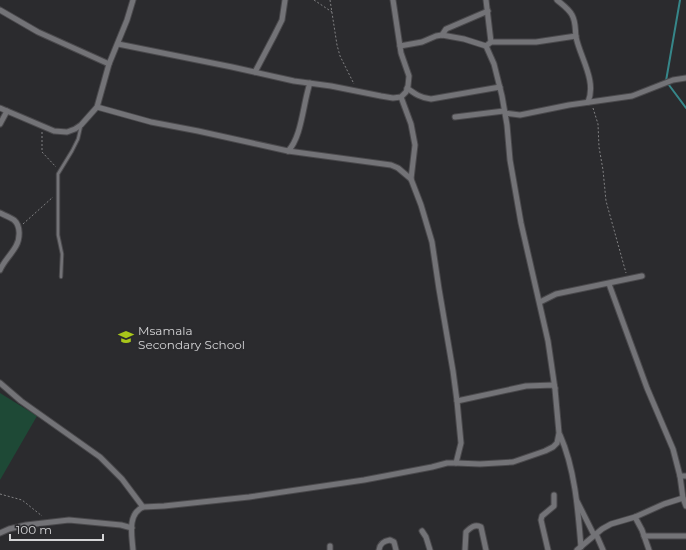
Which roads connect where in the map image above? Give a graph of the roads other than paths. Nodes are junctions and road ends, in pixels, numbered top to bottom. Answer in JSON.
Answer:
{"nodes":[{"id":1,"x":133,"y":0,"type":"edge"},
{"id":2,"x":286,"y":0,"type":"edge"},
{"id":3,"x":393,"y":0,"type":"edge"},
{"id":4,"x":486,"y":0,"type":"edge"},
{"id":5,"x":557,"y":0,"type":"edge"},
{"id":6,"x":0,"y":10,"type":"edge"},
{"id":7,"x":488,"y":11,"type":"junction"},
{"id":8,"x":442,"y":35,"type":"junction"},
{"id":9,"x":576,"y":36,"type":"junction"},
{"id":10,"x":491,"y":42,"type":"junction"},
{"id":11,"x":118,"y":44,"type":"junction"},
{"id":12,"x":400,"y":46,"type":"junction"},
{"id":13,"x":486,"y":46,"type":"junction"},
{"id":14,"x":109,"y":64,"type":"junction"},
{"id":15,"x":255,"y":72,"type":"junction"},
{"id":16,"x":686,"y":78,"type":"edge"},
{"id":17,"x":310,"y":83,"type":"junction"},
{"id":18,"x":500,"y":87,"type":"junction"},
{"id":19,"x":407,"y":88,"type":"junction"},
{"id":20,"x":401,"y":97,"type":"junction"},
{"id":21,"x":589,"y":102,"type":"junction"},
{"id":22,"x":97,"y":107,"type":"junction"},
{"id":23,"x":0,"y":108,"type":"edge"},
{"id":24,"x":7,"y":111,"type":"junction"},
{"id":25,"x":505,"y":112,"type":"junction"},
{"id":26,"x":455,"y":117,"type":"dead end"},
{"id":27,"x":0,"y":124,"type":"edge"},
{"id":28,"x":81,"y":126,"type":"junction"},
{"id":29,"x":288,"y":151,"type":"junction"},
{"id":30,"x":411,"y":179,"type":"junction"},
{"id":31,"x":0,"y":213,"type":"edge"},
{"id":32,"x":0,"y":270,"type":"edge"},
{"id":33,"x":61,"y":276,"type":"dead end"},
{"id":34,"x":642,"y":276,"type":"dead end"},
{"id":35,"x":609,"y":284,"type":"junction"},
{"id":36,"x":540,"y":302,"type":"junction"},
{"id":37,"x":0,"y":383,"type":"edge"},
{"id":38,"x":556,"y":389,"type":"junction"},
{"id":39,"x":457,"y":401,"type":"junction"},
{"id":40,"x":559,"y":433,"type":"junction"},
{"id":41,"x":456,"y":464,"type":"junction"},
{"id":42,"x":680,"y":476,"type":"junction"},
{"id":43,"x":686,"y":476,"type":"edge"},
{"id":44,"x":554,"y":495,"type":"dead end"},
{"id":45,"x":683,"y":498,"type":"junction"},
{"id":46,"x":576,"y":499,"type":"junction"},
{"id":47,"x":686,"y":506,"type":"edge"},
{"id":48,"x":143,"y":507,"type":"junction"},
{"id":49,"x":635,"y":517,"type":"junction"},
{"id":50,"x":132,"y":528,"type":"junction"},
{"id":51,"x":422,"y":530,"type":"dead end"},
{"id":52,"x":0,"y":533,"type":"edge"},
{"id":53,"x":595,"y":535,"type":"junction"},
{"id":54,"x":644,"y":536,"type":"junction"},
{"id":55,"x":686,"y":536,"type":"edge"},
{"id":56,"x":579,"y":549,"type":"edge"},
{"id":57,"x":133,"y":550,"type":"edge"},
{"id":58,"x":379,"y":550,"type":"edge"},
{"id":59,"x":396,"y":550,"type":"edge"},
{"id":60,"x":430,"y":550,"type":"edge"},
{"id":61,"x":465,"y":550,"type":"edge"},
{"id":62,"x":486,"y":550,"type":"edge"},
{"id":63,"x":548,"y":550,"type":"edge"},
{"id":64,"x":603,"y":550,"type":"edge"},
{"id":65,"x":649,"y":550,"type":"edge"}],
"edges":[{"from":1,"to":11,"type":"street"},
{"from":2,"to":15,"type":"street"},
{"from":3,"to":12,"type":"street"},
{"from":4,"to":7,"type":"street"},
{"from":5,"to":9,"type":"street"},
{"from":6,"to":14,"type":"street"},
{"from":7,"to":8,"type":"street"},
{"from":7,"to":10,"type":"street"},
{"from":8,"to":12,"type":"street"},
{"from":8,"to":13,"type":"street"},
{"from":9,"to":10,"type":"street"},
{"from":9,"to":21,"type":"street"},
{"from":10,"to":13,"type":"street"},
{"from":11,"to":14,"type":"street"},
{"from":11,"to":15,"type":"street"},
{"from":12,"to":19,"type":"street"},
{"from":13,"to":18,"type":"street"},
{"from":14,"to":22,"type":"street"},
{"from":15,"to":17,"type":"street"},
{"from":16,"to":21,"type":"street"},
{"from":17,"to":20,"type":"street"},
{"from":17,"to":29,"type":"street"},
{"from":18,"to":19,"type":"street"},
{"from":18,"to":25,"type":"street"},
{"from":19,"to":20,"type":"street"},
{"from":20,"to":30,"type":"street"},
{"from":21,"to":25,"type":"street"},
{"from":22,"to":28,"type":"street"},
{"from":22,"to":29,"type":"street"},
{"from":23,"to":24,"type":"street"},
{"from":24,"to":27,"type":"street"},
{"from":24,"to":28,"type":"street"},
{"from":25,"to":26,"type":"street"},
{"from":25,"to":36,"type":"street"},
{"from":28,"to":33,"type":"lane"},
{"from":29,"to":30,"type":"street"},
{"from":30,"to":39,"type":"street"},
{"from":31,"to":32,"type":"street"},
{"from":34,"to":35,"type":"street"},
{"from":35,"to":36,"type":"street"},
{"from":35,"to":42,"type":"street"},
{"from":36,"to":38,"type":"street"},
{"from":37,"to":48,"type":"street"},
{"from":38,"to":39,"type":"street"},
{"from":38,"to":40,"type":"street"},
{"from":39,"to":41,"type":"street"},
{"from":40,"to":41,"type":"street"},
{"from":40,"to":46,"type":"street"},
{"from":41,"to":48,"type":"street"},
{"from":42,"to":43,"type":"street"},
{"from":42,"to":45,"type":"street"},
{"from":44,"to":63,"type":"street"},
{"from":45,"to":47,"type":"street"},
{"from":45,"to":49,"type":"street"},
{"from":46,"to":53,"type":"street"},
{"from":46,"to":56,"type":"street"},
{"from":48,"to":50,"type":"street"},
{"from":49,"to":53,"type":"street"},
{"from":49,"to":54,"type":"street"},
{"from":50,"to":52,"type":"street"},
{"from":50,"to":57,"type":"street"},
{"from":51,"to":60,"type":"street"},
{"from":53,"to":56,"type":"street"},
{"from":53,"to":64,"type":"street"},
{"from":54,"to":55,"type":"street"},
{"from":54,"to":65,"type":"street"},
{"from":58,"to":59,"type":"street"},
{"from":61,"to":62,"type":"street"}]}
